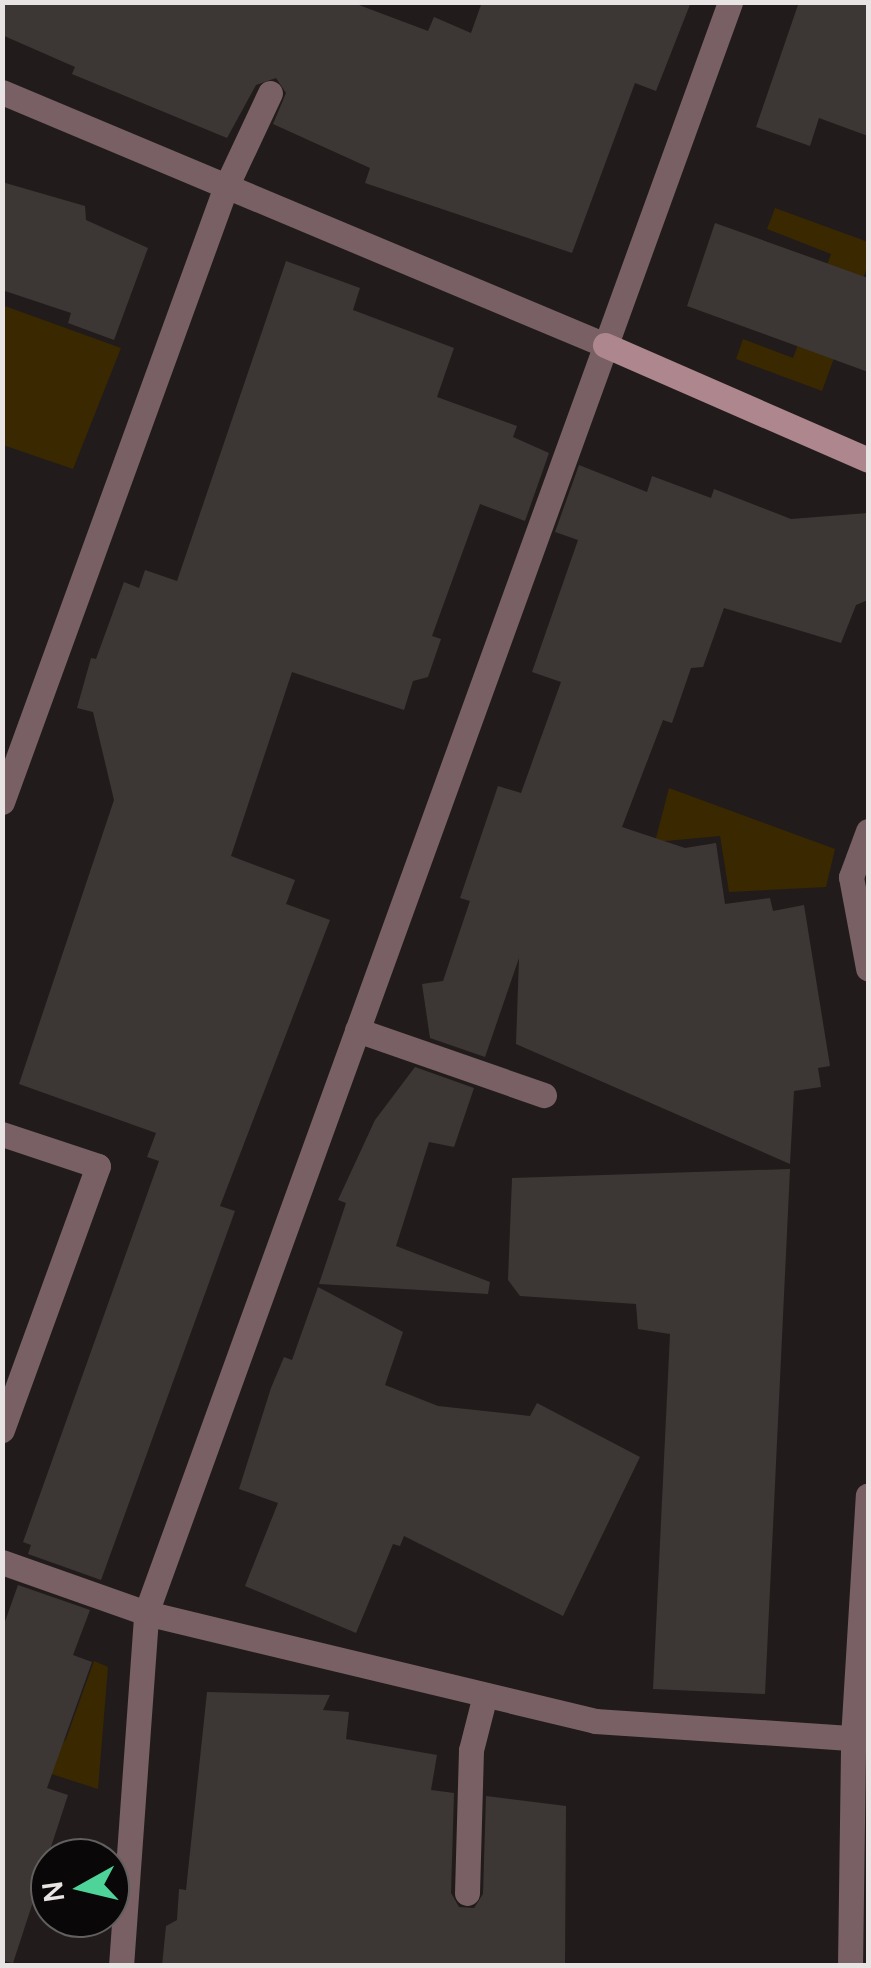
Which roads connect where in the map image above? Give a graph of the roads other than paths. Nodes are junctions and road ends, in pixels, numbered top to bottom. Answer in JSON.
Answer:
{"nodes":[{"id":1,"x":730,"y":2,"type":"edge"},
{"id":2,"x":2,"y":92,"type":"edge"},
{"id":3,"x":270,"y":94,"type":"dead end"},
{"id":4,"x":225,"y":189,"type":"junction"},
{"id":5,"x":604,"y":345,"type":"junction"},
{"id":6,"x":868,"y":460,"type":"edge"},
{"id":7,"x":2,"y":802,"type":"edge"},
{"id":8,"x":868,"y":831,"type":"edge"},
{"id":9,"x":868,"y":968,"type":"edge"},
{"id":10,"x":357,"y":1030,"type":"junction"},
{"id":11,"x":544,"y":1095,"type":"dead end"},
{"id":12,"x":2,"y":1134,"type":"edge"},
{"id":13,"x":2,"y":1430,"type":"edge"},
{"id":14,"x":868,"y":1495,"type":"edge"},
{"id":15,"x":2,"y":1562,"type":"edge"},
{"id":16,"x":146,"y":1613,"type":"junction"},
{"id":17,"x":485,"y":1695,"type":"junction"},
{"id":18,"x":854,"y":1738,"type":"junction"},
{"id":19,"x":468,"y":1893,"type":"dead end"},
{"id":20,"x":858,"y":1921,"type":"edge"},
{"id":21,"x":120,"y":1966,"type":"edge"},
{"id":22,"x":850,"y":1966,"type":"edge"}],
"edges":[{"from":1,"to":5,"type":"street"},
{"from":2,"to":4,"type":"street"},
{"from":3,"to":4,"type":"street"},
{"from":4,"to":5,"type":"street"},
{"from":4,"to":7,"type":"street"},
{"from":5,"to":6,"type":"street"},
{"from":5,"to":10,"type":"street"},
{"from":8,"to":9,"type":"street"},
{"from":10,"to":11,"type":"street"},
{"from":10,"to":16,"type":"street"},
{"from":12,"to":13,"type":"street"},
{"from":14,"to":18,"type":"street"},
{"from":15,"to":16,"type":"street"},
{"from":16,"to":17,"type":"street"},
{"from":16,"to":21,"type":"street"},
{"from":17,"to":18,"type":"street"},
{"from":17,"to":19,"type":"street"},
{"from":18,"to":20,"type":"street"},
{"from":20,"to":22,"type":"street"}]}
